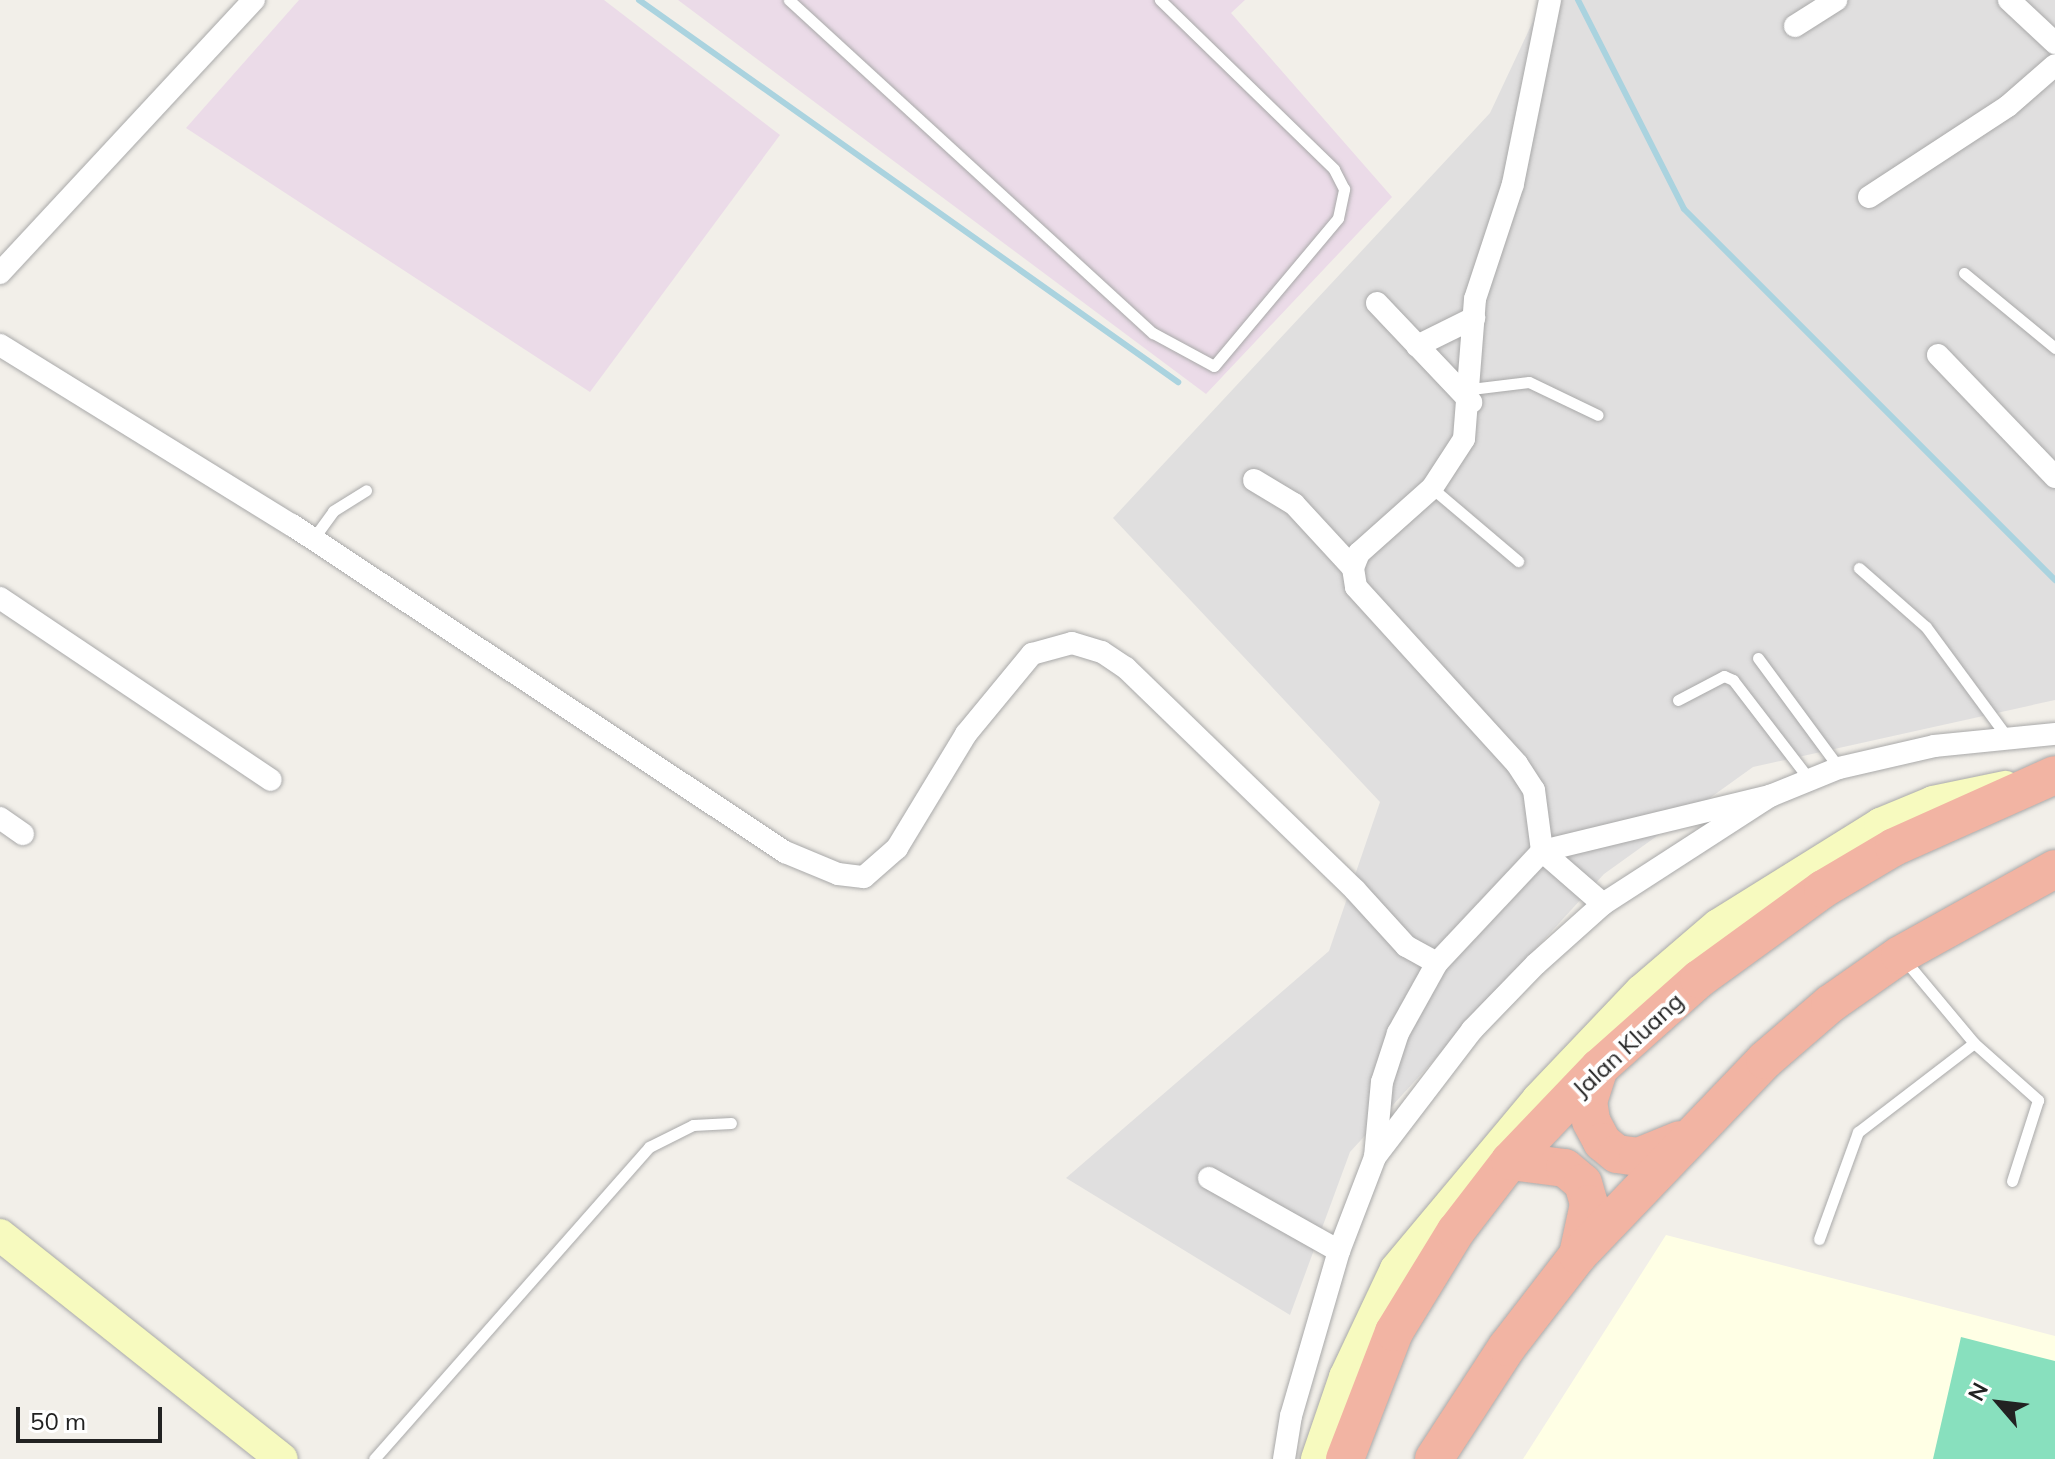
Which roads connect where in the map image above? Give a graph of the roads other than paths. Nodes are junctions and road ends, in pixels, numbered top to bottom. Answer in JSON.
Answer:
{"nodes":[{"id":1,"x":254,"y":0,"type":"edge"},
{"id":2,"x":789,"y":0,"type":"edge"},
{"id":3,"x":1160,"y":0,"type":"edge"},
{"id":4,"x":1550,"y":0,"type":"edge"},
{"id":5,"x":1836,"y":0,"type":"edge"},
{"id":6,"x":2009,"y":0,"type":"edge"},
{"id":7,"x":1795,"y":26,"type":"dead end"},
{"id":8,"x":2055,"y":43,"type":"edge"},
{"id":9,"x":2055,"y":65,"type":"edge"},
{"id":10,"x":1869,"y":197,"type":"dead end"},
{"id":11,"x":3,"y":264,"type":"edge"},
{"id":12,"x":1964,"y":273,"type":"dead end"},
{"id":13,"x":1377,"y":303,"type":"dead end"},
{"id":14,"x":1474,"y":318,"type":"junction"},
{"id":15,"x":0,"y":345,"type":"edge"},
{"id":16,"x":1417,"y":346,"type":"junction"},
{"id":17,"x":2055,"y":348,"type":"edge"},
{"id":18,"x":1938,"y":355,"type":"dead end"},
{"id":19,"x":1471,"y":395,"type":"junction"},
{"id":20,"x":1598,"y":415,"type":"dead end"},
{"id":21,"x":2055,"y":477,"type":"edge"},
{"id":22,"x":1254,"y":480,"type":"dead end"},
{"id":23,"x":1432,"y":488,"type":"junction"},
{"id":24,"x":366,"y":490,"type":"dead end"},
{"id":25,"x":313,"y":539,"type":"junction"},
{"id":26,"x":1518,"y":561,"type":"dead end"},
{"id":27,"x":1353,"y":568,"type":"junction"},
{"id":28,"x":1859,"y":568,"type":"dead end"},
{"id":29,"x":0,"y":598,"type":"edge"},
{"id":30,"x":1758,"y":658,"type":"dead end"},
{"id":31,"x":1678,"y":700,"type":"dead end"},
{"id":32,"x":2055,"y":734,"type":"edge"},
{"id":33,"x":2007,"y":737,"type":"junction"},
{"id":34,"x":1839,"y":768,"type":"junction"},
{"id":35,"x":2050,"y":777,"type":"edge"},
{"id":36,"x":1809,"y":779,"type":"junction"},
{"id":37,"x":271,"y":780,"type":"dead end"},
{"id":38,"x":1770,"y":796,"type":"junction"},
{"id":39,"x":0,"y":818,"type":"edge"},
{"id":40,"x":23,"y":834,"type":"dead end"},
{"id":41,"x":1542,"y":851,"type":"junction"},
{"id":42,"x":2055,"y":869,"type":"edge"},
{"id":43,"x":1603,"y":904,"type":"junction"},
{"id":44,"x":1900,"y":955,"type":"junction"},
{"id":45,"x":1437,"y":963,"type":"junction"},
{"id":46,"x":1974,"y":1043,"type":"junction"},
{"id":47,"x":1599,"y":1068,"type":"junction"},
{"id":48,"x":731,"y":1123,"type":"dead end"},
{"id":49,"x":1690,"y":1136,"type":"junction"},
{"id":50,"x":1375,"y":1157,"type":"junction"},
{"id":51,"x":1510,"y":1161,"type":"junction"},
{"id":52,"x":1209,"y":1178,"type":"dead end"},
{"id":53,"x":2012,"y":1181,"type":"dead end"},
{"id":54,"x":0,"y":1235,"type":"edge"},
{"id":55,"x":1819,"y":1239,"type":"dead end"},
{"id":56,"x":1339,"y":1251,"type":"junction"},
{"id":57,"x":1578,"y":1255,"type":"junction"},
{"id":58,"x":266,"y":1454,"type":"edge"},
{"id":59,"x":374,"y":1459,"type":"edge"},
{"id":60,"x":1284,"y":1459,"type":"edge"},
{"id":61,"x":1317,"y":1459,"type":"edge"},
{"id":62,"x":1345,"y":1459,"type":"edge"},
{"id":63,"x":1434,"y":1459,"type":"edge"}],
"edges":[{"from":1,"to":11,"type":"street"},
{"from":2,"to":3,"type":"lane"},
{"from":4,"to":14,"type":"street"},
{"from":5,"to":7,"type":"street"},
{"from":6,"to":8,"type":"street"},
{"from":9,"to":10,"type":"street"},
{"from":12,"to":17,"type":"lane"},
{"from":13,"to":16,"type":"street"},
{"from":14,"to":16,"type":"street"},
{"from":14,"to":19,"type":"street"},
{"from":15,"to":25,"type":"street"},
{"from":16,"to":19,"type":"street"},
{"from":18,"to":21,"type":"street"},
{"from":19,"to":20,"type":"lane"},
{"from":19,"to":23,"type":"street"},
{"from":22,"to":27,"type":"street"},
{"from":23,"to":26,"type":"lane"},
{"from":23,"to":27,"type":"street"},
{"from":24,"to":25,"type":"lane"},
{"from":25,"to":45,"type":"street"},
{"from":27,"to":41,"type":"street"},
{"from":28,"to":33,"type":"lane"},
{"from":29,"to":37,"type":"street"},
{"from":30,"to":34,"type":"lane"},
{"from":31,"to":36,"type":"lane"},
{"from":32,"to":33,"type":"street"},
{"from":33,"to":34,"type":"street"},
{"from":34,"to":36,"type":"street"},
{"from":35,"to":47,"type":"highway","name":"Jalan Kluang"},
{"from":35,"to":61,"type":"main road"},
{"from":36,"to":38,"type":"street"},
{"from":38,"to":41,"type":"street"},
{"from":38,"to":43,"type":"street"},
{"from":39,"to":40,"type":"street"},
{"from":41,"to":43,"type":"street"},
{"from":41,"to":45,"type":"street"},
{"from":42,"to":44,"type":"highway"},
{"from":43,"to":50,"type":"street"},
{"from":44,"to":46,"type":"lane"},
{"from":44,"to":49,"type":"highway"},
{"from":45,"to":50,"type":"street"},
{"from":46,"to":53,"type":"lane"},
{"from":46,"to":55,"type":"lane"},
{"from":47,"to":49,"type":"highway"},
{"from":47,"to":51,"type":"highway","name":"Jalan Kluang"},
{"from":48,"to":59,"type":"lane"},
{"from":49,"to":57,"type":"highway"},
{"from":50,"to":56,"type":"street"},
{"from":51,"to":57,"type":"highway"},
{"from":51,"to":62,"type":"highway","name":"Jalan Kluang"},
{"from":52,"to":56,"type":"street"},
{"from":54,"to":58,"type":"main road"},
{"from":56,"to":60,"type":"street"},
{"from":57,"to":63,"type":"highway"}]}
